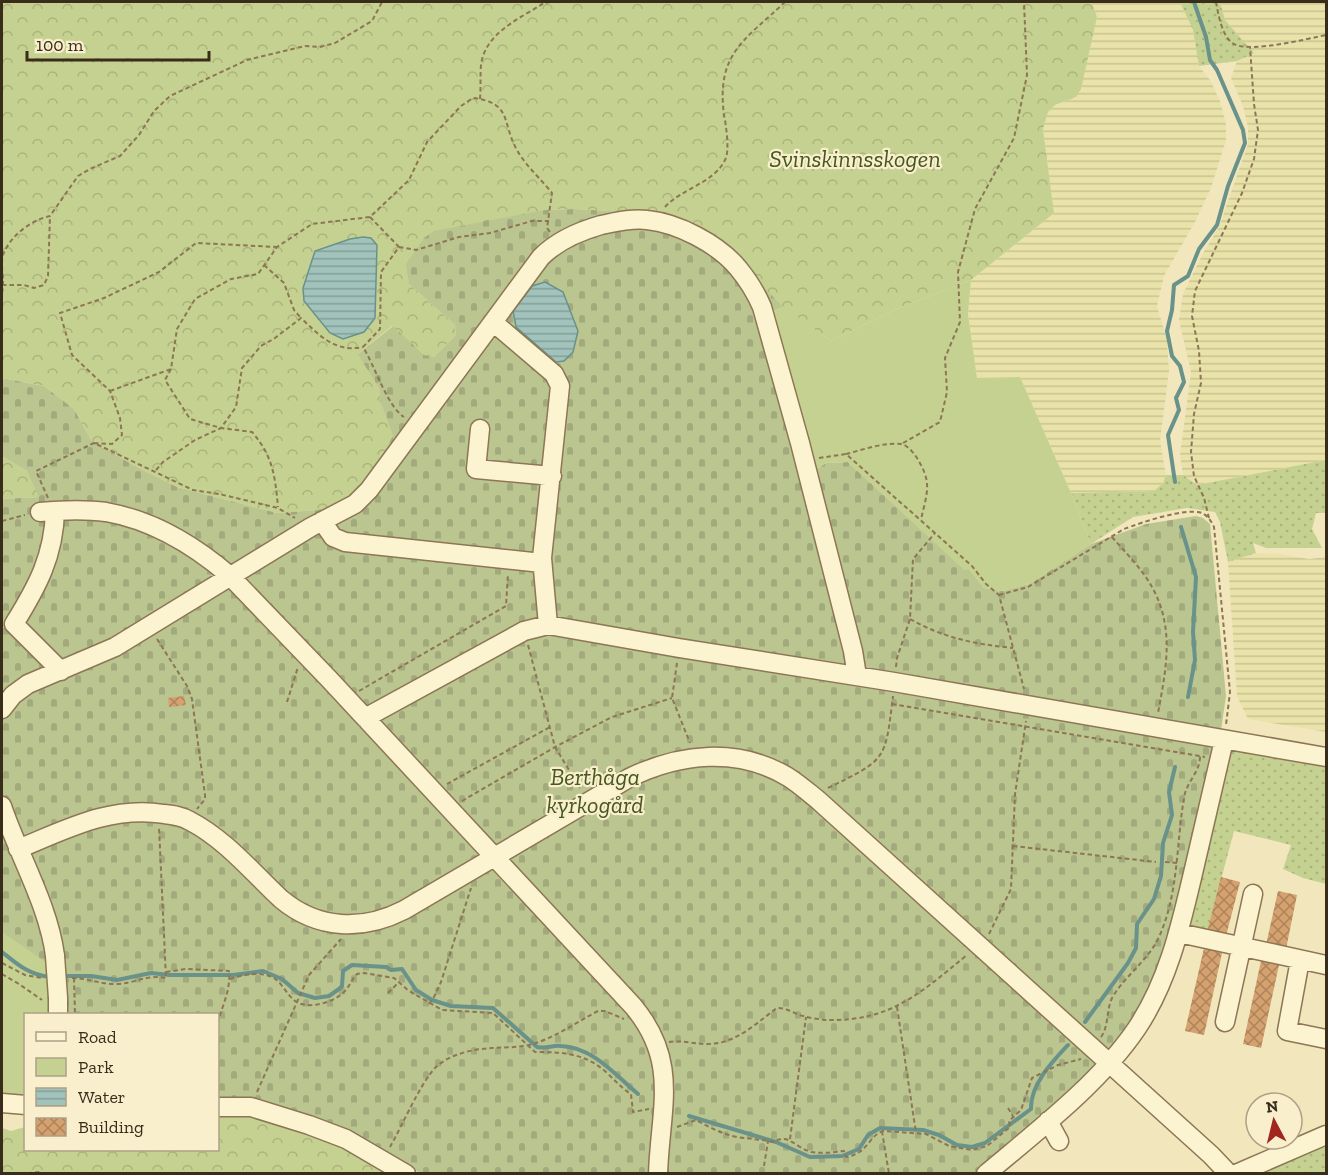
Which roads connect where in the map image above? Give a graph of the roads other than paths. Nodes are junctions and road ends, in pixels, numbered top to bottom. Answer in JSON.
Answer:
{"nodes":[{"id":1,"x":493,"y":322,"type":"junction"},
{"id":2,"x":480,"y":429,"type":"dead end"},
{"id":3,"x":552,"y":476,"type":"junction"},
{"id":4,"x":316,"y":524,"type":"junction"},
{"id":5,"x":542,"y":563,"type":"junction"},
{"id":6,"x":230,"y":576,"type":"junction"},
{"id":7,"x":548,"y":625,"type":"junction"},
{"id":8,"x":61,"y":670,"type":"junction"},
{"id":9,"x":857,"y":676,"type":"junction"},
{"id":10,"x":2,"y":709,"type":"edge"},
{"id":11,"x":365,"y":718,"type":"junction"},
{"id":12,"x":1224,"y":740,"type":"junction"},
{"id":13,"x":1326,"y":757,"type":"edge"},
{"id":14,"x":2,"y":806,"type":"edge"},
{"id":15,"x":18,"y":849,"type":"junction"},
{"id":16,"x":495,"y":857,"type":"junction"},
{"id":17,"x":1253,"y":894,"type":"dead end"},
{"id":18,"x":1179,"y":933,"type":"junction"},
{"id":19,"x":1241,"y":947,"type":"junction"},
{"id":20,"x":1300,"y":960,"type":"junction"},
{"id":21,"x":1326,"y":965,"type":"edge"},
{"id":22,"x":58,"y":1005,"type":"edge"},
{"id":23,"x":1225,"y":1022,"type":"dead end"},
{"id":24,"x":1326,"y":1038,"type":"edge"},
{"id":25,"x":1109,"y":1063,"type":"junction"},
{"id":26,"x":2,"y":1103,"type":"edge"},
{"id":27,"x":24,"y":1105,"type":"edge"},
{"id":28,"x":219,"y":1107,"type":"edge"},
{"id":29,"x":1048,"y":1121,"type":"junction"},
{"id":30,"x":1326,"y":1135,"type":"edge"},
{"id":31,"x":1059,"y":1141,"type":"dead end"},
{"id":32,"x":406,"y":1173,"type":"edge"},
{"id":33,"x":658,"y":1173,"type":"edge"},
{"id":34,"x":986,"y":1173,"type":"edge"},
{"id":35,"x":1229,"y":1173,"type":"edge"},
{"id":36,"x":1236,"y":1173,"type":"edge"}],
"edges":[{"from":1,"to":3,"type":"street"},
{"from":1,"to":4,"type":"street"},
{"from":1,"to":9,"type":"street"},
{"from":2,"to":3,"type":"street"},
{"from":3,"to":5,"type":"street"},
{"from":4,"to":5,"type":"street"},
{"from":4,"to":6,"type":"street"},
{"from":5,"to":7,"type":"street"},
{"from":6,"to":8,"type":"street"},
{"from":6,"to":8,"type":"street"},
{"from":6,"to":11,"type":"street"},
{"from":7,"to":9,"type":"street"},
{"from":7,"to":11,"type":"street"},
{"from":8,"to":10,"type":"street"},
{"from":9,"to":12,"type":"street"},
{"from":11,"to":16,"type":"street"},
{"from":12,"to":13,"type":"street"},
{"from":12,"to":18,"type":"street"},
{"from":14,"to":15,"type":"street"},
{"from":15,"to":16,"type":"street"},
{"from":15,"to":22,"type":"street","bridge":true},
{"from":16,"to":25,"type":"street"},
{"from":16,"to":33,"type":"street"},
{"from":17,"to":19,"type":"street"},
{"from":18,"to":19,"type":"street"},
{"from":18,"to":25,"type":"street"},
{"from":19,"to":20,"type":"street"},
{"from":19,"to":23,"type":"street"},
{"from":20,"to":21,"type":"street"},
{"from":20,"to":24,"type":"street"},
{"from":25,"to":29,"type":"street"},
{"from":25,"to":35,"type":"street"},
{"from":26,"to":27,"type":"street"},
{"from":28,"to":32,"type":"street"},
{"from":29,"to":31,"type":"street"},
{"from":29,"to":34,"type":"street"},
{"from":30,"to":36,"type":"street"}]}
